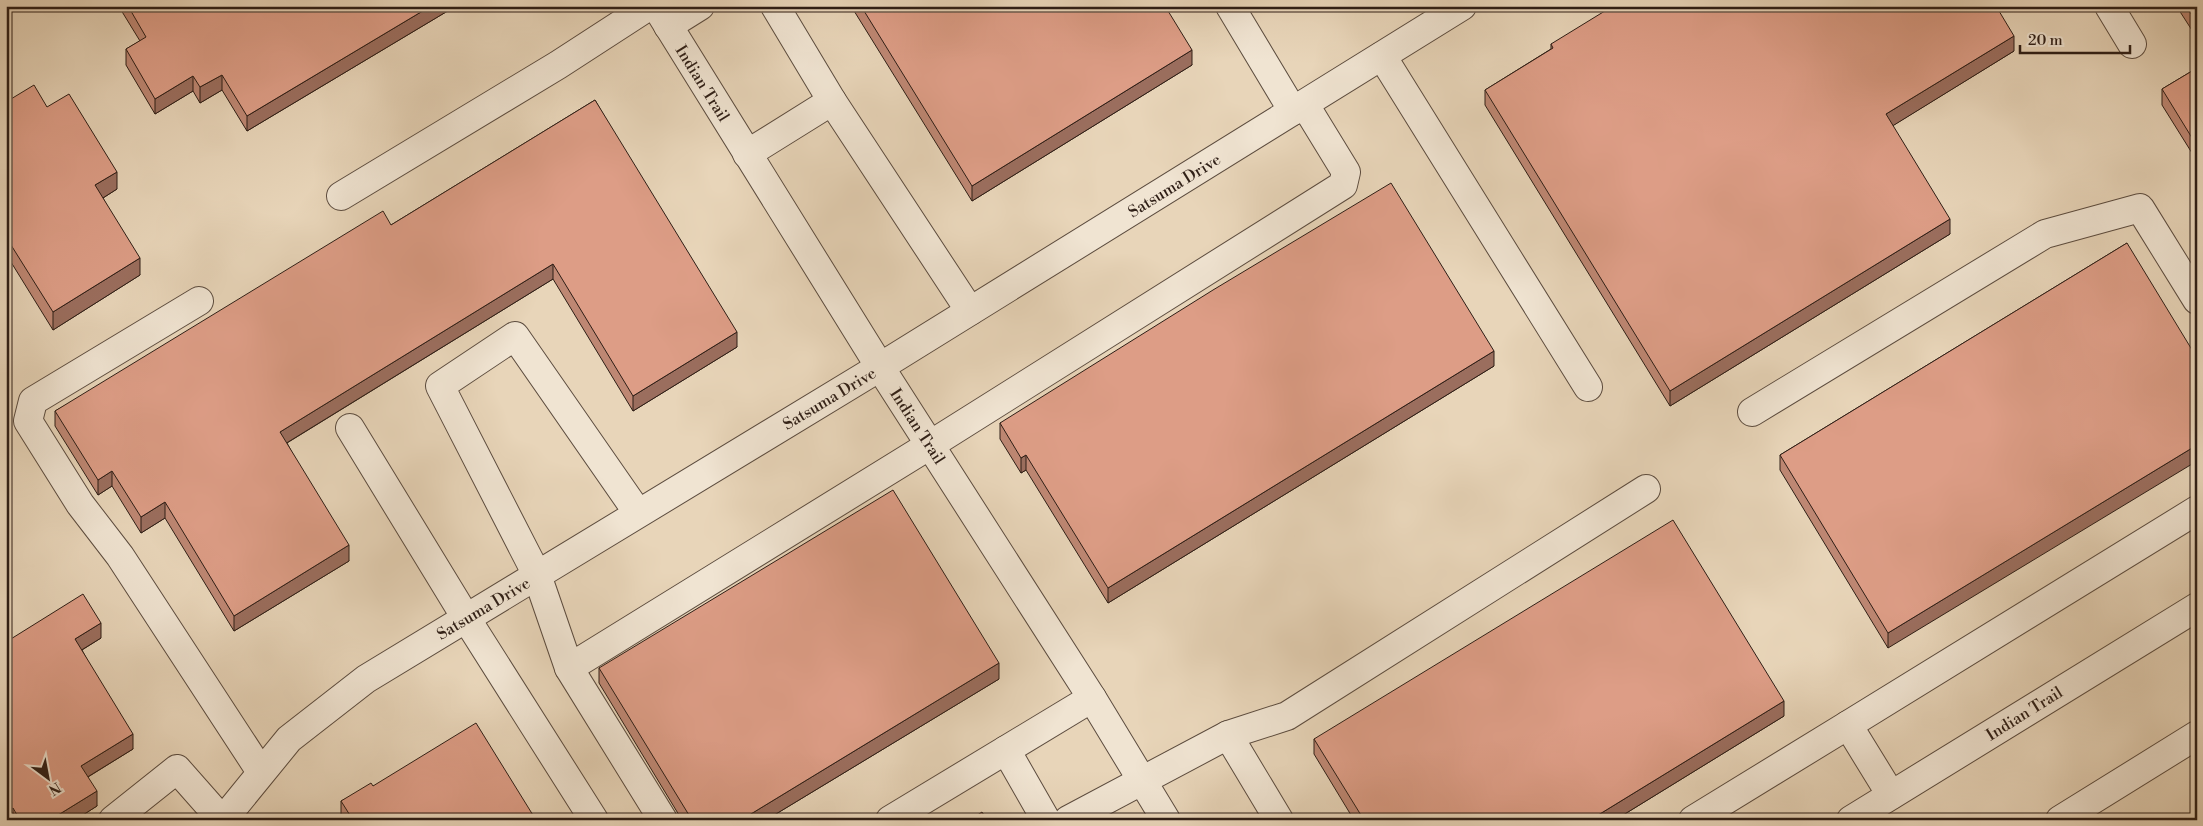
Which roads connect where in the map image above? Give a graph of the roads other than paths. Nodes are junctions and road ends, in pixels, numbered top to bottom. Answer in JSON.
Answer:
{"nodes":[{"id":1,"x":649,"y":6,"type":"edge"},
{"id":2,"x":700,"y":6,"type":"edge"},
{"id":3,"x":775,"y":6,"type":"edge"},
{"id":4,"x":1230,"y":6,"type":"edge"},
{"id":5,"x":1462,"y":6,"type":"edge"},
{"id":6,"x":2109,"y":6,"type":"edge"},
{"id":7,"x":662,"y":16,"type":"edge"},
{"id":8,"x":2132,"y":44,"type":"dead end"},
{"id":9,"x":1382,"y":56,"type":"junction"},
{"id":10,"x":832,"y":101,"type":"junction"},
{"id":11,"x":1299,"y":108,"type":"junction"},
{"id":12,"x":747,"y":154,"type":"junction"},
{"id":13,"x":341,"y":196,"type":"dead end"},
{"id":14,"x":2197,"y":300,"type":"edge"},
{"id":15,"x":199,"y":301,"type":"dead end"},
{"id":16,"x":970,"y":311,"type":"junction"},
{"id":17,"x":880,"y":367,"type":"junction"},
{"id":18,"x":1588,"y":387,"type":"dead end"},
{"id":19,"x":1752,"y":412,"type":"dead end"},
{"id":20,"x":350,"y":428,"type":"dead end"},
{"id":21,"x":930,"y":445,"type":"junction"},
{"id":22,"x":1646,"y":490,"type":"dead end"},
{"id":23,"x":2197,"y":510,"type":"edge"},
{"id":24,"x":638,"y":513,"type":"junction"},
{"id":25,"x":537,"y":575,"type":"junction"},
{"id":26,"x":2197,"y":607,"type":"edge"},
{"id":27,"x":466,"y":618,"type":"junction"},
{"id":28,"x":569,"y":668,"type":"junction"},
{"id":29,"x":1092,"y":698,"type":"junction"},
{"id":30,"x":1848,"y":725,"type":"junction"},
{"id":31,"x":1228,"y":735,"type":"junction"},
{"id":32,"x":2197,"y":735,"type":"edge"},
{"id":33,"x":1006,"y":750,"type":"junction"},
{"id":34,"x":261,"y":772,"type":"junction"},
{"id":35,"x":1143,"y":782,"type":"junction"},
{"id":36,"x":1891,"y":795,"type":"junction"},
{"id":37,"x":113,"y":820,"type":"edge"},
{"id":38,"x":222,"y":820,"type":"edge"},
{"id":39,"x":594,"y":820,"type":"edge"},
{"id":40,"x":664,"y":820,"type":"edge"},
{"id":41,"x":890,"y":820,"type":"edge"},
{"id":42,"x":1046,"y":820,"type":"edge"},
{"id":43,"x":1068,"y":820,"type":"edge"},
{"id":44,"x":1166,"y":820,"type":"edge"},
{"id":45,"x":1280,"y":820,"type":"edge"},
{"id":46,"x":1693,"y":820,"type":"edge"},
{"id":47,"x":1851,"y":820,"type":"edge"},
{"id":48,"x":2060,"y":820,"type":"edge"}],
"edges":[{"from":1,"to":13,"type":"street"},
{"from":2,"to":7,"type":"street"},
{"from":3,"to":10,"type":"street"},
{"from":4,"to":11,"type":"street"},
{"from":5,"to":9,"type":"street","name":"Satsuma Drive"},
{"from":6,"to":8,"type":"street"},
{"from":7,"to":12,"type":"street","name":"Indian Trail"},
{"from":9,"to":11,"type":"street","name":"Satsuma Drive"},
{"from":9,"to":18,"type":"street"},
{"from":10,"to":12,"type":"street"},
{"from":10,"to":16,"type":"street"},
{"from":11,"to":16,"type":"street","name":"Satsuma Drive"},
{"from":11,"to":21,"type":"street"},
{"from":12,"to":17,"type":"street","name":"Indian Trail"},
{"from":14,"to":19,"type":"street"},
{"from":15,"to":34,"type":"street"},
{"from":16,"to":17,"type":"street","name":"Satsuma Drive"},
{"from":17,"to":21,"type":"street","name":"Indian Trail"},
{"from":17,"to":24,"type":"street","name":"Satsuma Drive"},
{"from":20,"to":27,"type":"street"},
{"from":21,"to":28,"type":"street"},
{"from":21,"to":29,"type":"street","name":"Indian Trail"},
{"from":22,"to":31,"type":"street"},
{"from":23,"to":30,"type":"street"},
{"from":24,"to":25,"type":"street","name":"Satsuma Drive"},
{"from":24,"to":25,"type":"street"},
{"from":25,"to":27,"type":"street","name":"Satsuma Drive"},
{"from":25,"to":28,"type":"street"},
{"from":26,"to":36,"type":"street","name":"Indian Trail"},
{"from":27,"to":34,"type":"street","name":"Satsuma Drive"},
{"from":27,"to":39,"type":"street"},
{"from":28,"to":40,"type":"street"},
{"from":29,"to":33,"type":"street"},
{"from":29,"to":35,"type":"street","name":"Indian Trail"},
{"from":30,"to":36,"type":"street"},
{"from":30,"to":46,"type":"street"},
{"from":31,"to":35,"type":"street"},
{"from":31,"to":45,"type":"street"},
{"from":32,"to":48,"type":"street"},
{"from":33,"to":41,"type":"street"},
{"from":33,"to":42,"type":"street"},
{"from":34,"to":38,"type":"street","name":"Satsuma Drive"},
{"from":35,"to":43,"type":"street"},
{"from":35,"to":44,"type":"street","name":"Indian Trail"},
{"from":36,"to":47,"type":"street","name":"Indian Trail"},
{"from":37,"to":38,"type":"street"}]}
